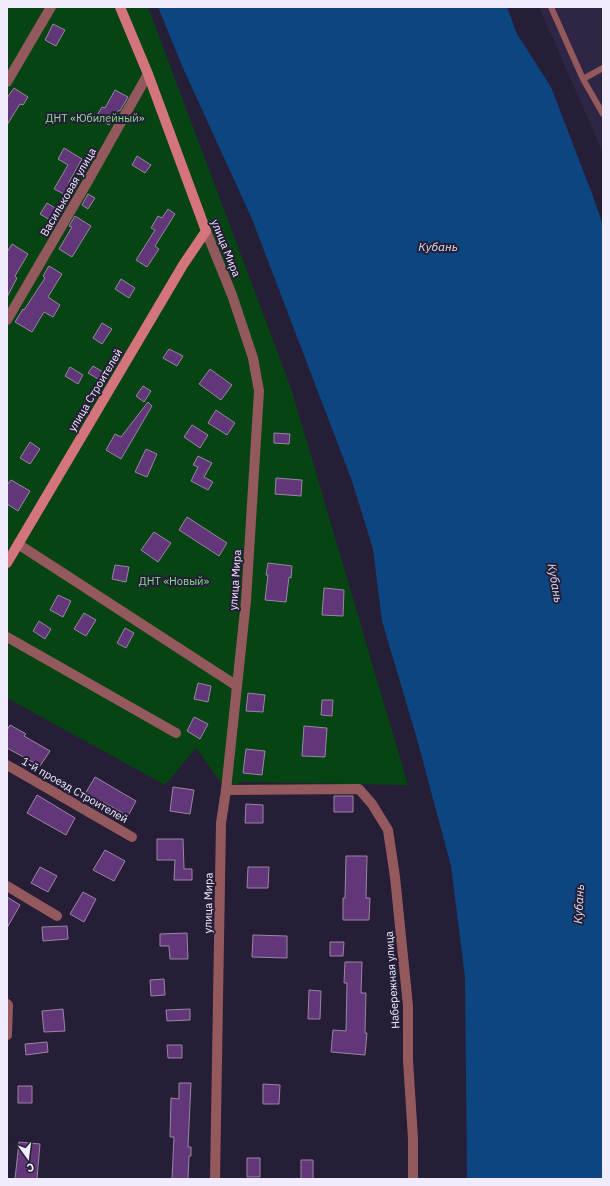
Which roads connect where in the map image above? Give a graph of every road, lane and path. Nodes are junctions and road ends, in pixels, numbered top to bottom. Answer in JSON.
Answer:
{"nodes":[{"id":1,"x":51,"y":7,"type":"edge"},
{"id":2,"x":120,"y":7,"type":"edge"},
{"id":3,"x":551,"y":7,"type":"edge"},
{"id":4,"x":603,"y":68,"type":"edge"},
{"id":5,"x":148,"y":74,"type":"junction"},
{"id":6,"x":583,"y":79,"type":"junction"},
{"id":7,"x":7,"y":82,"type":"edge"},
{"id":8,"x":603,"y":114,"type":"edge"},
{"id":9,"x":206,"y":231,"type":"junction"},
{"id":10,"x":7,"y":320,"type":"edge"},
{"id":11,"x":18,"y":544,"type":"junction"},
{"id":12,"x":7,"y":563,"type":"edge"},
{"id":13,"x":7,"y":637,"type":"edge"},
{"id":14,"x":237,"y":686,"type":"junction"},
{"id":15,"x":176,"y":733,"type":"dead end"},
{"id":16,"x":7,"y":765,"type":"edge"},
{"id":17,"x":226,"y":790,"type":"junction"},
{"id":18,"x":132,"y":836,"type":"dead end"},
{"id":19,"x":7,"y":886,"type":"edge"},
{"id":20,"x":57,"y":916,"type":"dead end"},
{"id":21,"x":8,"y":1004,"type":"edge"},
{"id":22,"x":7,"y":1035,"type":"edge"},
{"id":23,"x":215,"y":1179,"type":"edge"},
{"id":24,"x":413,"y":1179,"type":"edge"}],
"edges":[{"from":1,"to":7,"type":"street"},
{"from":2,"to":5,"type":"street","name":"улица Мира"},
{"from":3,"to":6,"type":"lane"},
{"from":4,"to":6,"type":"lane"},
{"from":5,"to":9,"type":"street","name":"улица Мира"},
{"from":5,"to":10,"type":"street","name":"Васильковая улица"},
{"from":6,"to":8,"type":"lane"},
{"from":9,"to":11,"type":"street","name":"улица Строителей"},
{"from":9,"to":14,"type":"street","name":"улица Мира"},
{"from":11,"to":12,"type":"street","name":"улица Строителей"},
{"from":11,"to":14,"type":"street"},
{"from":13,"to":15,"type":"street"},
{"from":14,"to":17,"type":"street","name":"улица Мира"},
{"from":16,"to":18,"type":"street","name":"1-й проезд Строителей"},
{"from":17,"to":23,"type":"street","name":"улица Мира"},
{"from":17,"to":24,"type":"street","name":"Набережная улица"},
{"from":19,"to":20,"type":"street"},
{"from":21,"to":22,"type":"street"}]}
